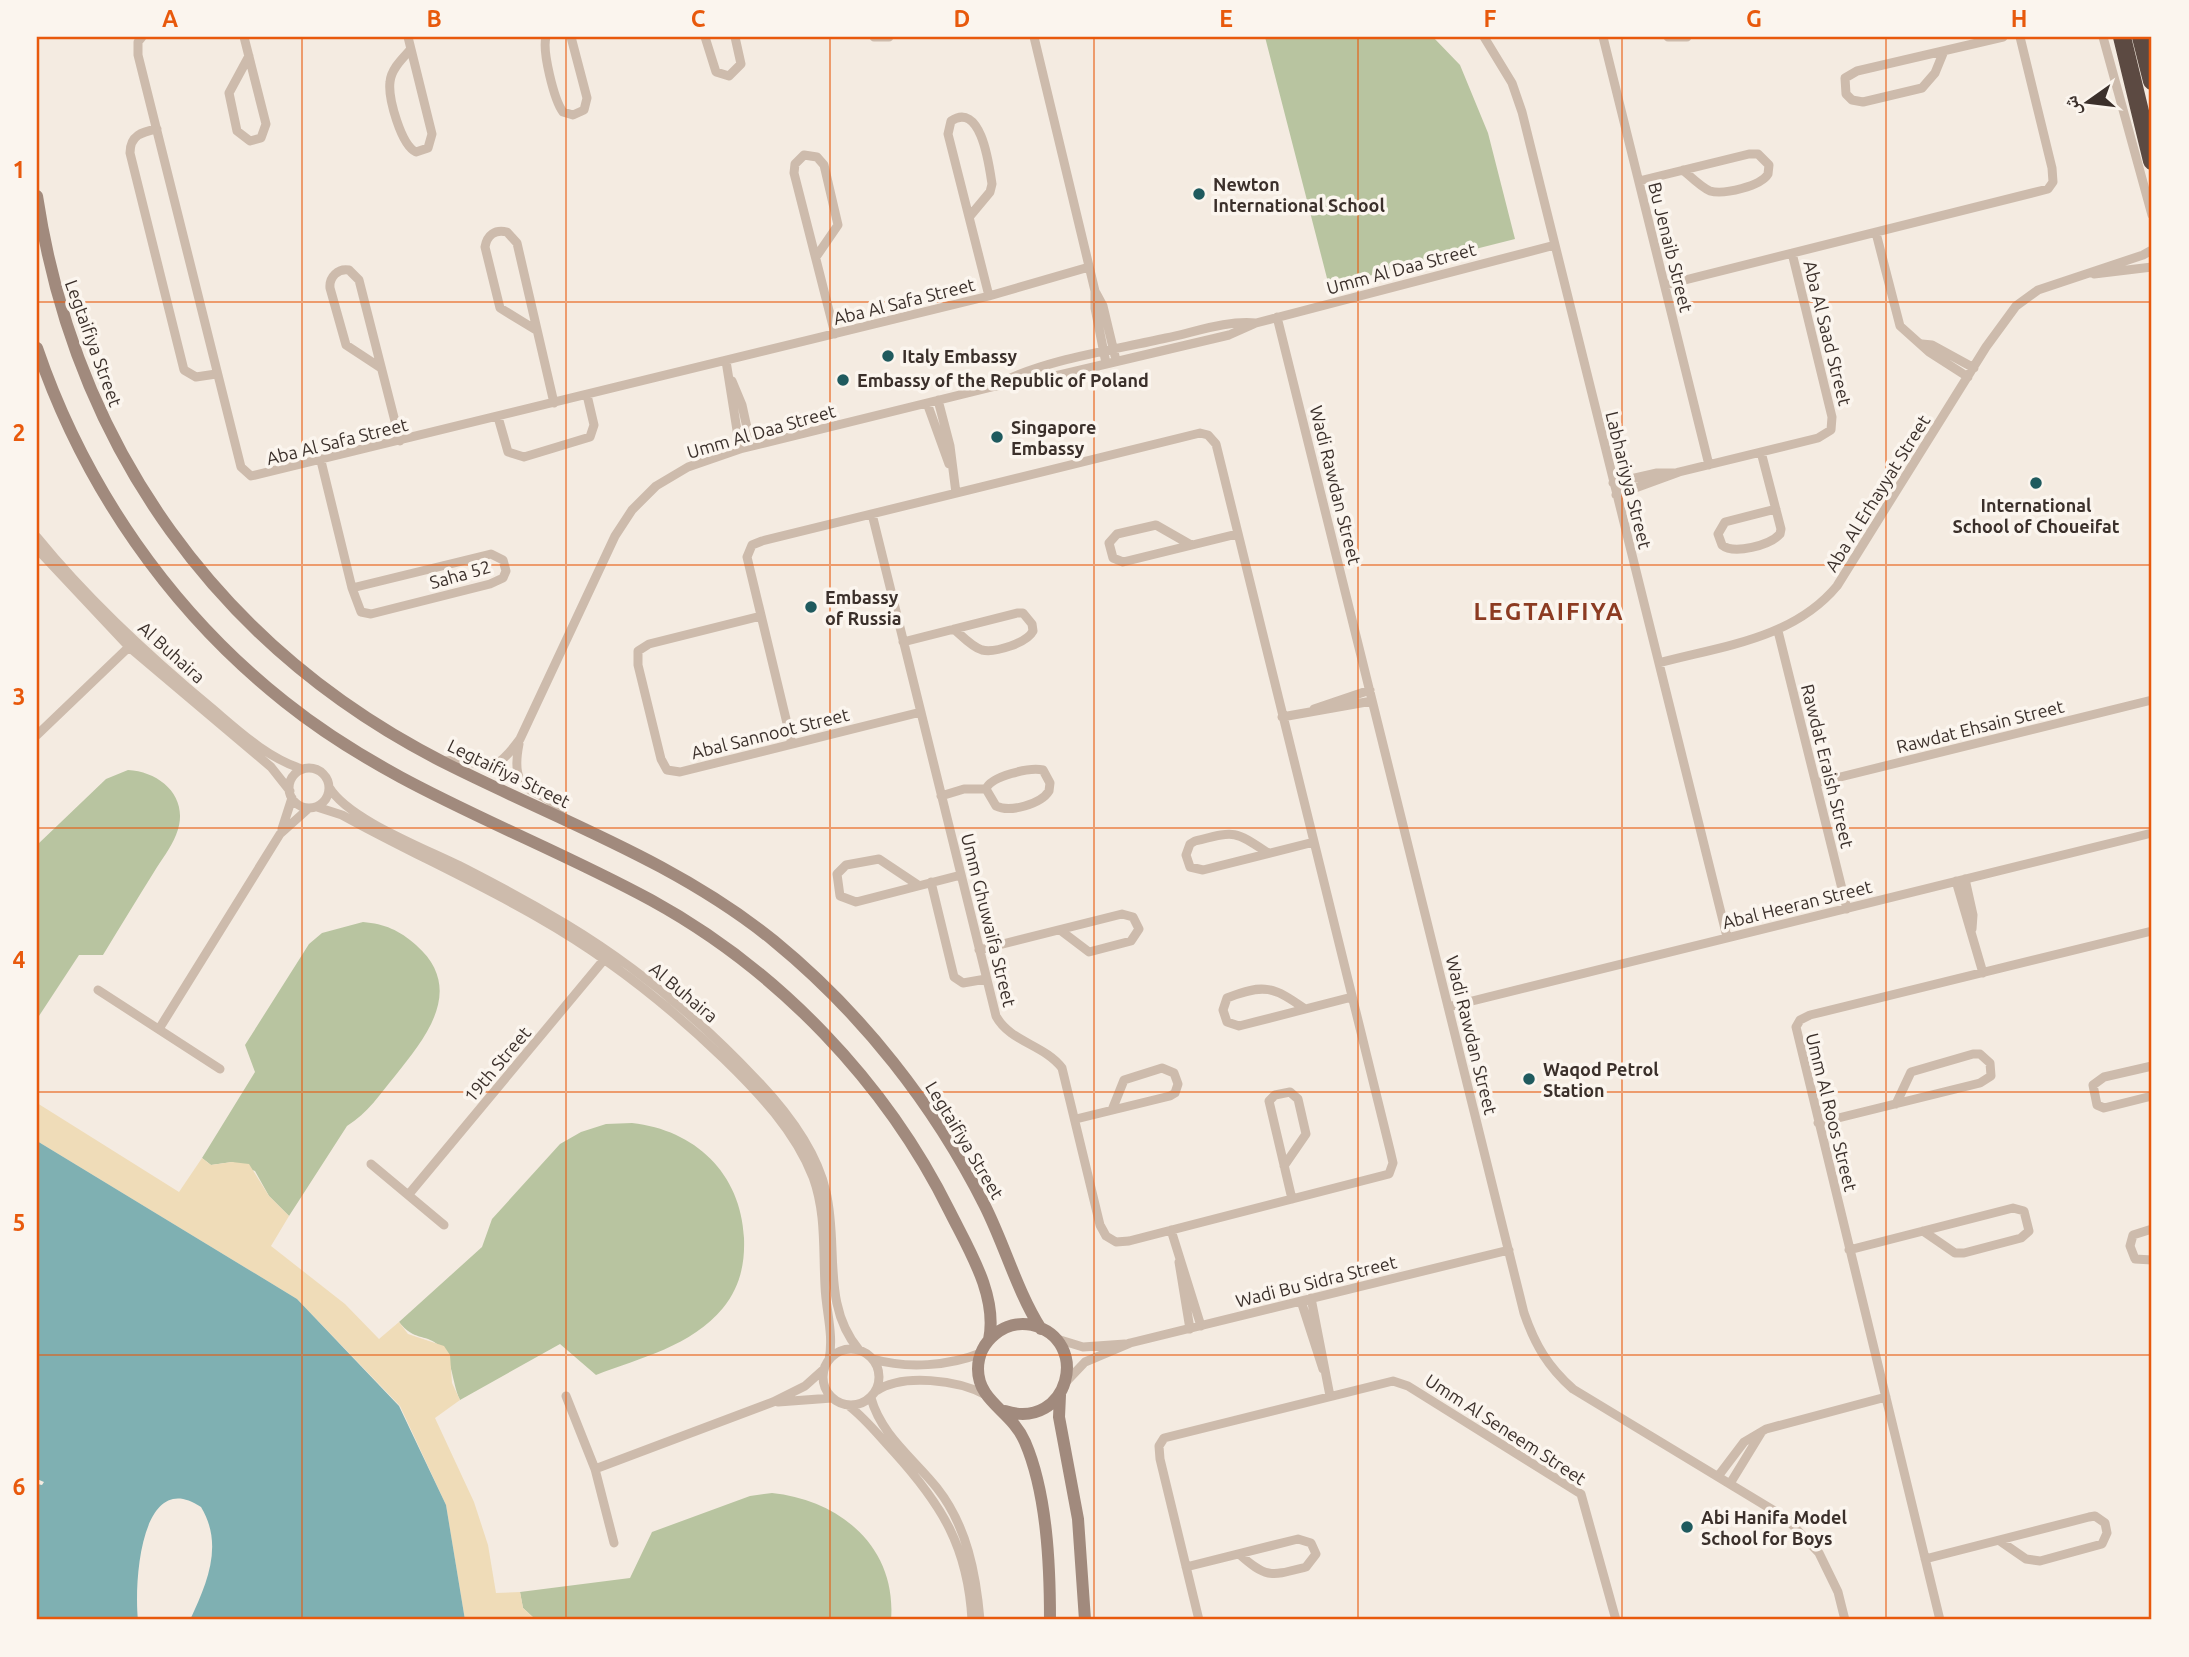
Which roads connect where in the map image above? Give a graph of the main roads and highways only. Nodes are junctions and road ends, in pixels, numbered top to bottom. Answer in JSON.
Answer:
{"nodes":[{"id":1,"x":2122,"y":37,"type":"edge"},
{"id":2,"x":2141,"y":37,"type":"edge"},
{"id":3,"x":2152,"y":81,"type":"edge"},
{"id":4,"x":2152,"y":161,"type":"edge"}],
"edges":[{"from":1,"to":4,"type":"highway"},
{"from":2,"to":3,"type":"highway"}]}
